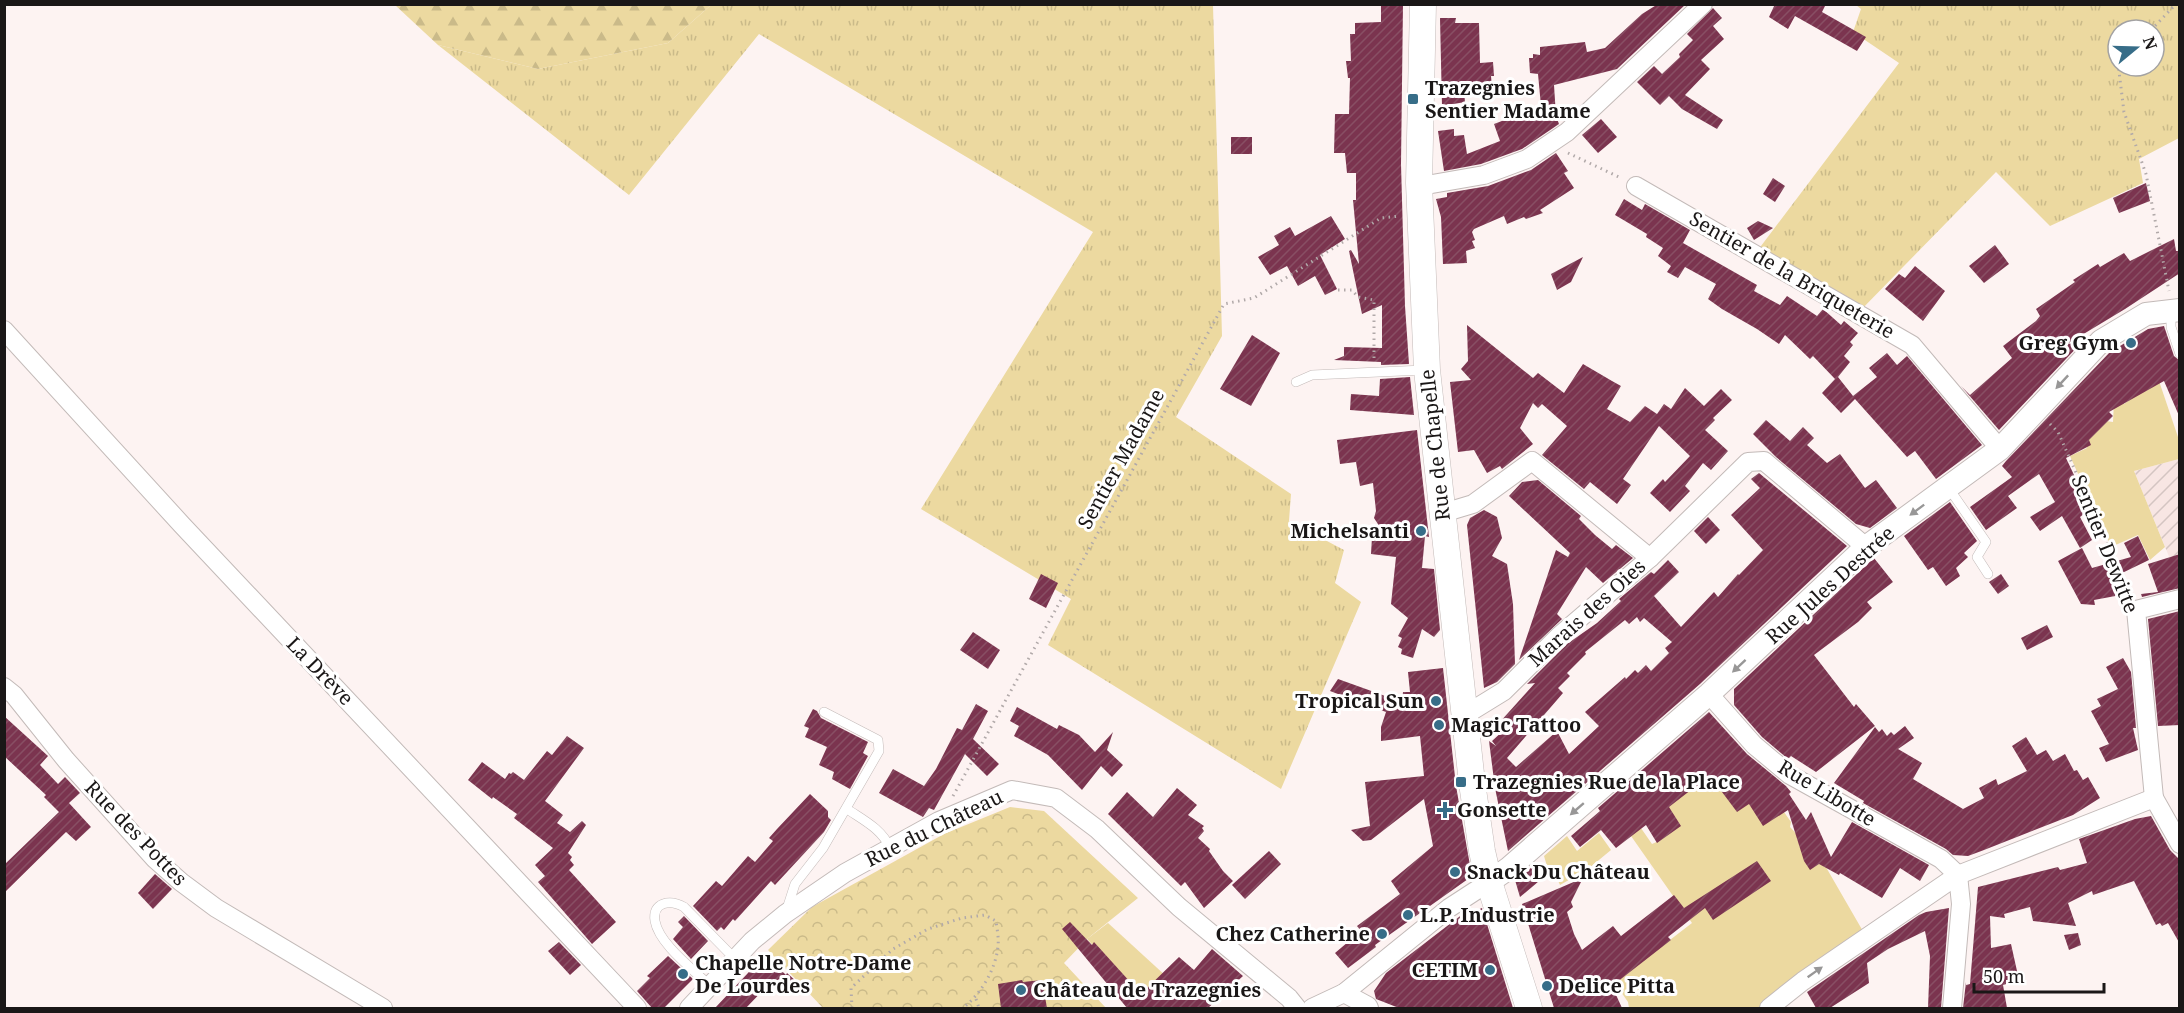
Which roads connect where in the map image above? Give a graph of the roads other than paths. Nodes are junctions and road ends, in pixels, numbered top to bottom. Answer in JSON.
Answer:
{"nodes":[{"id":1,"x":1423,"y":4,"type":"edge"},
{"id":2,"x":1703,"y":4,"type":"edge"},
{"id":3,"x":1419,"y":183,"type":"junction"},
{"id":4,"x":1636,"y":186,"type":"road end"},
{"id":5,"x":2175,"y":310,"type":"edge"},
{"id":6,"x":4,"y":330,"type":"edge"},
{"id":7,"x":2180,"y":354,"type":"edge"},
{"id":8,"x":1427,"y":370,"type":"junction"},
{"id":9,"x":1296,"y":382,"type":"dead end"},
{"id":10,"x":2000,"y":449,"type":"junction"},
{"id":11,"x":1948,"y":487,"type":"junction"},
{"id":12,"x":1443,"y":513,"type":"junction"},
{"id":13,"x":1866,"y":548,"type":"junction"},
{"id":14,"x":1650,"y":558,"type":"junction"},
{"id":15,"x":1988,"y":573,"type":"dead end"},
{"id":16,"x":2180,"y":598,"type":"edge"},
{"id":17,"x":4,"y":687,"type":"edge"},
{"id":18,"x":1709,"y":694,"type":"junction"},
{"id":19,"x":824,"y":712,"type":"dead end"},
{"id":20,"x":1465,"y":715,"type":"junction"},
{"id":21,"x":2154,"y":798,"type":"junction"},
{"id":22,"x":847,"y":809,"type":"junction"},
{"id":23,"x":2180,"y":844,"type":"edge"},
{"id":24,"x":890,"y":848,"type":"junction"},
{"id":25,"x":1958,"y":875,"type":"junction"},
{"id":26,"x":1490,"y":882,"type":"junction"},
{"id":27,"x":785,"y":914,"type":"junction"},
{"id":28,"x":735,"y":959,"type":"junction"},
{"id":29,"x":710,"y":986,"type":"junction"},
{"id":30,"x":1344,"y":993,"type":"junction"},
{"id":31,"x":383,"y":1008,"type":"edge"},
{"id":32,"x":637,"y":1008,"type":"edge"},
{"id":33,"x":689,"y":1008,"type":"edge"},
{"id":34,"x":1297,"y":1008,"type":"edge"},
{"id":35,"x":1312,"y":1008,"type":"edge"},
{"id":36,"x":1370,"y":1008,"type":"edge"},
{"id":37,"x":1529,"y":1008,"type":"edge"},
{"id":38,"x":1769,"y":1008,"type":"edge"},
{"id":39,"x":1952,"y":1008,"type":"edge"}],
"edges":[{"from":1,"to":3,"type":"main road","name":"Rue de Chapelle"},
{"from":2,"to":3,"type":"street"},
{"from":3,"to":8,"type":"main road","name":"Rue de Chapelle"},
{"from":4,"to":10,"type":"street","name":"Sentier de la Briqueterie"},
{"from":5,"to":7,"type":"lane"},
{"from":5,"to":10,"type":"street","name":"Rue Jules Destrée","one_way":true},
{"from":6,"to":32,"type":"street","name":"La Drève"},
{"from":8,"to":9,"type":"lane"},
{"from":8,"to":12,"type":"main road","name":"Rue de Chapelle"},
{"from":10,"to":11,"type":"street","name":"Rue Jules Destrée"},
{"from":11,"to":13,"type":"street","name":"Rue Jules Destrée","one_way":true},
{"from":11,"to":15,"type":"lane"},
{"from":12,"to":14,"type":"street","name":"Marais des Oies"},
{"from":12,"to":20,"type":"main road","name":"Rue de Chapelle"},
{"from":13,"to":14,"type":"street"},
{"from":13,"to":18,"type":"street","name":"Rue Jules Destrée","one_way":true},
{"from":14,"to":20,"type":"street","name":"Marais des Oies"},
{"from":16,"to":21,"type":"street","name":"Sentier Dewitte"},
{"from":17,"to":31,"type":"street","name":"Rue des Pottes"},
{"from":18,"to":25,"type":"street","name":"Rue Libotte"},
{"from":18,"to":26,"type":"street","name":"Rue Jules Destrée","one_way":true},
{"from":19,"to":22,"type":"lane"},
{"from":20,"to":26,"type":"main road","name":"Rue de Chapelle"},
{"from":21,"to":23,"type":"street"},
{"from":21,"to":25,"type":"street"},
{"from":22,"to":24,"type":"lane"},
{"from":22,"to":27,"type":"lane"},
{"from":24,"to":27,"type":"street","name":"Rue du Château"},
{"from":24,"to":34,"type":"street","name":"Rue du Château"},
{"from":38,"to":25,"type":"street","one_way":true},
{"from":25,"to":39,"type":"street"},
{"from":26,"to":30,"type":"street"},
{"from":26,"to":37,"type":"main road","name":"Rue de Chapelle"},
{"from":27,"to":28,"type":"street","name":"Rue du Château"},
{"from":28,"to":29,"type":"street","name":"Rue du Château"},
{"from":28,"to":29,"type":"lane"},
{"from":29,"to":33,"type":"street","name":"Rue du Château"},
{"from":30,"to":35,"type":"street"},
{"from":30,"to":36,"type":"street"}]}
